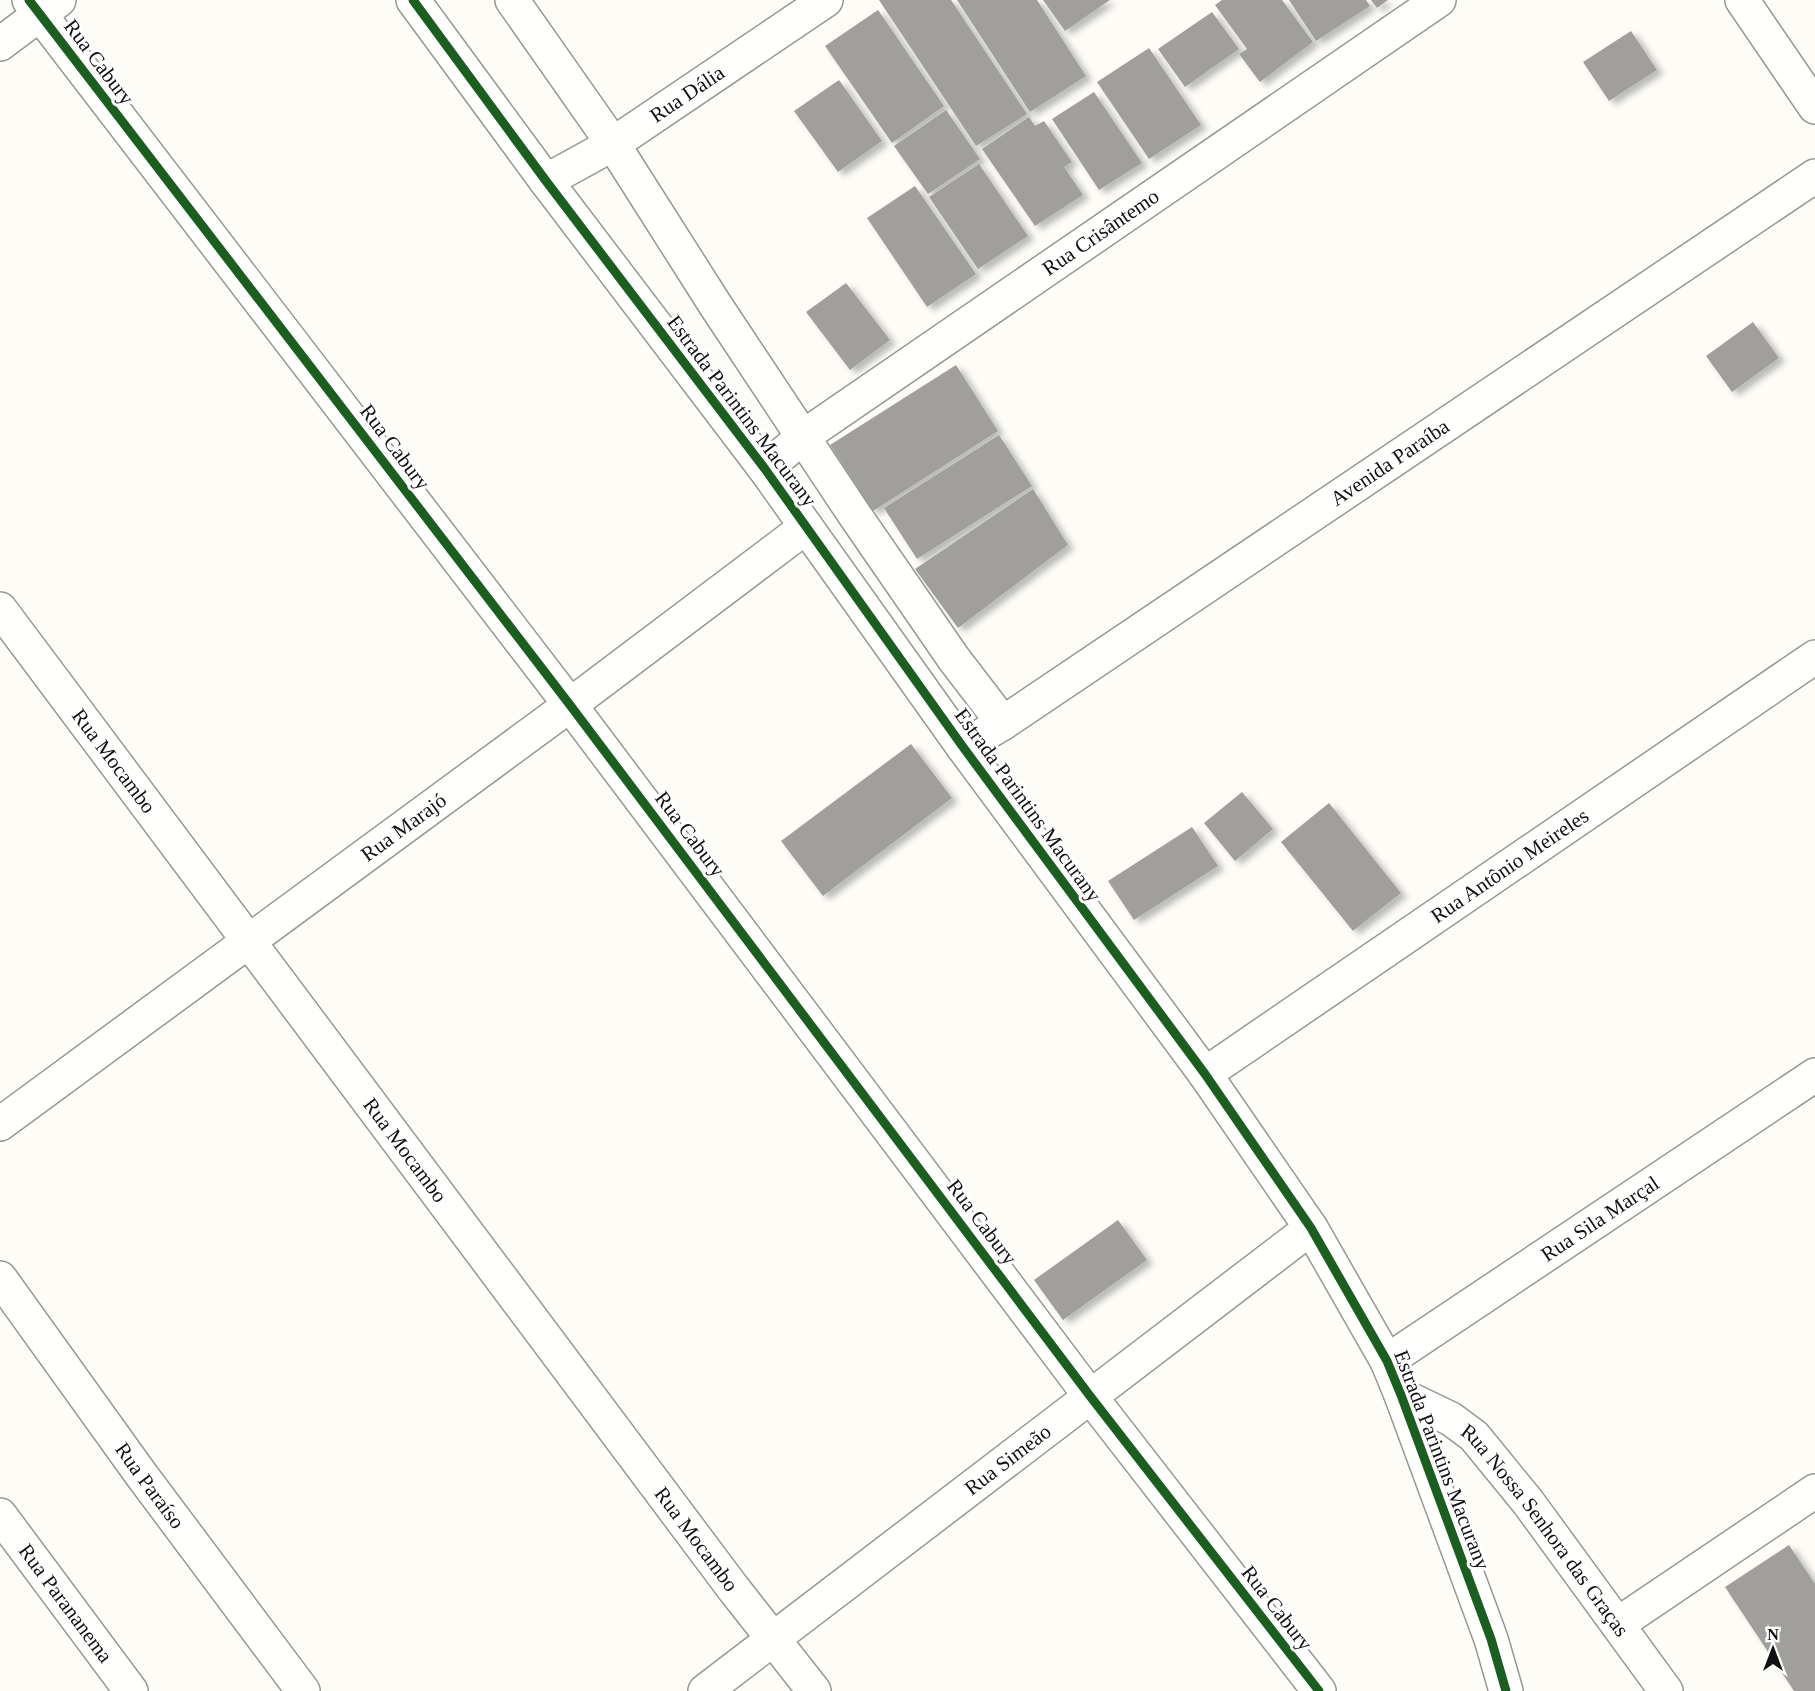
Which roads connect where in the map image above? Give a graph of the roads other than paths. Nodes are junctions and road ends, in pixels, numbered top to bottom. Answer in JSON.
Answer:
{"nodes":[{"id":1,"x":413,"y":0,"type":"edge"},
{"id":2,"x":512,"y":0,"type":"edge"},
{"id":3,"x":826,"y":0,"type":"edge"},
{"id":4,"x":1439,"y":0,"type":"edge"},
{"id":5,"x":1742,"y":0,"type":"edge"},
{"id":6,"x":43,"y":5,"type":"edge"},
{"id":7,"x":0,"y":44,"type":"edge"},
{"id":8,"x":1815,"y":107,"type":"edge"},
{"id":9,"x":613,"y":144,"type":"junction"},
{"id":10,"x":1815,"y":176,"type":"edge"},
{"id":11,"x":546,"y":181,"type":"junction"},
{"id":12,"x":804,"y":436,"type":"junction"},
{"id":13,"x":765,"y":469,"type":"junction"},
{"id":14,"x":806,"y":527,"type":"junction"},
{"id":15,"x":0,"y":609,"type":"edge"},
{"id":16,"x":1815,"y":657,"type":"edge"},
{"id":17,"x":570,"y":705,"type":"junction"},
{"id":18,"x":1003,"y":723,"type":"junction"},
{"id":19,"x":963,"y":747,"type":"junction"},
{"id":20,"x":249,"y":940,"type":"junction"},
{"id":21,"x":1205,"y":1074,"type":"junction"},
{"id":22,"x":1815,"y":1075,"type":"edge"},
{"id":23,"x":0,"y":1124,"type":"edge"},
{"id":24,"x":1311,"y":1228,"type":"junction"},
{"id":25,"x":0,"y":1278,"type":"edge"},
{"id":26,"x":1387,"y":1361,"type":"junction"},
{"id":27,"x":1401,"y":1395,"type":"junction"},
{"id":28,"x":1090,"y":1396,"type":"junction"},
{"id":29,"x":1815,"y":1491,"type":"edge"},
{"id":30,"x":0,"y":1515,"type":"edge"},
{"id":31,"x":1618,"y":1624,"type":"junction"},
{"id":32,"x":774,"y":1639,"type":"junction"},
{"id":33,"x":131,"y":1691,"type":"edge"},
{"id":34,"x":303,"y":1691,"type":"edge"},
{"id":35,"x":705,"y":1691,"type":"edge"},
{"id":36,"x":814,"y":1691,"type":"edge"},
{"id":37,"x":1319,"y":1691,"type":"edge"},
{"id":38,"x":1506,"y":1691,"type":"edge"},
{"id":39,"x":1666,"y":1691,"type":"edge"}],
"edges":[{"from":1,"to":11,"type":"street","name":"Estrada Parintins Macurany"},
{"from":2,"to":9,"type":"street","name":"Estrada Parintins Macurany"},
{"from":3,"to":9,"type":"street","name":"Rua Dália"},
{"from":4,"to":12,"type":"street","name":"Rua Crisântemo"},
{"from":5,"to":8,"type":"street"},
{"from":6,"to":7,"type":"street"},
{"from":6,"to":17,"type":"street","name":"Rua Cabury"},
{"from":9,"to":11,"type":"street","name":"Rua Dália"},
{"from":9,"to":12,"type":"street","name":"Estrada Parintins Macurany"},
{"from":10,"to":18,"type":"street","name":"Avenida Paraíba"},
{"from":11,"to":13,"type":"street","name":"Estrada Parintins Macurany"},
{"from":12,"to":13,"type":"street","name":"Rua Crisântemo"},
{"from":12,"to":18,"type":"street","name":"Estrada Parintins Macurany"},
{"from":13,"to":14,"type":"street","name":"Estrada Parintins Macurany"},
{"from":14,"to":17,"type":"street","name":"Rua Marajó"},
{"from":14,"to":19,"type":"street","name":"Estrada Parintins Macurany"},
{"from":15,"to":20,"type":"street","name":"Rua Mocambo"},
{"from":16,"to":21,"type":"street","name":"Rua Antônio Meireles"},
{"from":17,"to":20,"type":"street","name":"Rua Marajó"},
{"from":17,"to":28,"type":"street","name":"Rua Cabury"},
{"from":18,"to":19,"type":"street","name":"Avenida Paraíba"},
{"from":19,"to":21,"type":"street","name":"Estrada Parintins Macurany"},
{"from":20,"to":23,"type":"street","name":"Rua Marajó"},
{"from":20,"to":32,"type":"street","name":"Rua Mocambo"},
{"from":21,"to":24,"type":"street","name":"Estrada Parintins Macurany"},
{"from":22,"to":26,"type":"street","name":"Rua Sila Marçal"},
{"from":24,"to":26,"type":"street","name":"Estrada Parintins Macurany"},
{"from":24,"to":28,"type":"street","name":"Rua Simeão"},
{"from":25,"to":34,"type":"street","name":"Rua Paraíso"},
{"from":26,"to":27,"type":"street","name":"Estrada Parintins Macurany"},
{"from":27,"to":31,"type":"street","name":"Rua Nossa Senhora das Graças"},
{"from":27,"to":38,"type":"street","name":"Estrada Parintins Macurany"},
{"from":28,"to":32,"type":"street","name":"Rua Simeão"},
{"from":28,"to":37,"type":"street","name":"Rua Cabury"},
{"from":29,"to":31,"type":"street"},
{"from":30,"to":33,"type":"street","name":"Rua Parananema"},
{"from":31,"to":39,"type":"street","name":"Rua Nossa Senhora das Graças"},
{"from":32,"to":35,"type":"street","name":"Rua Simeão"},
{"from":32,"to":36,"type":"street","name":"Rua Mocambo"}]}
